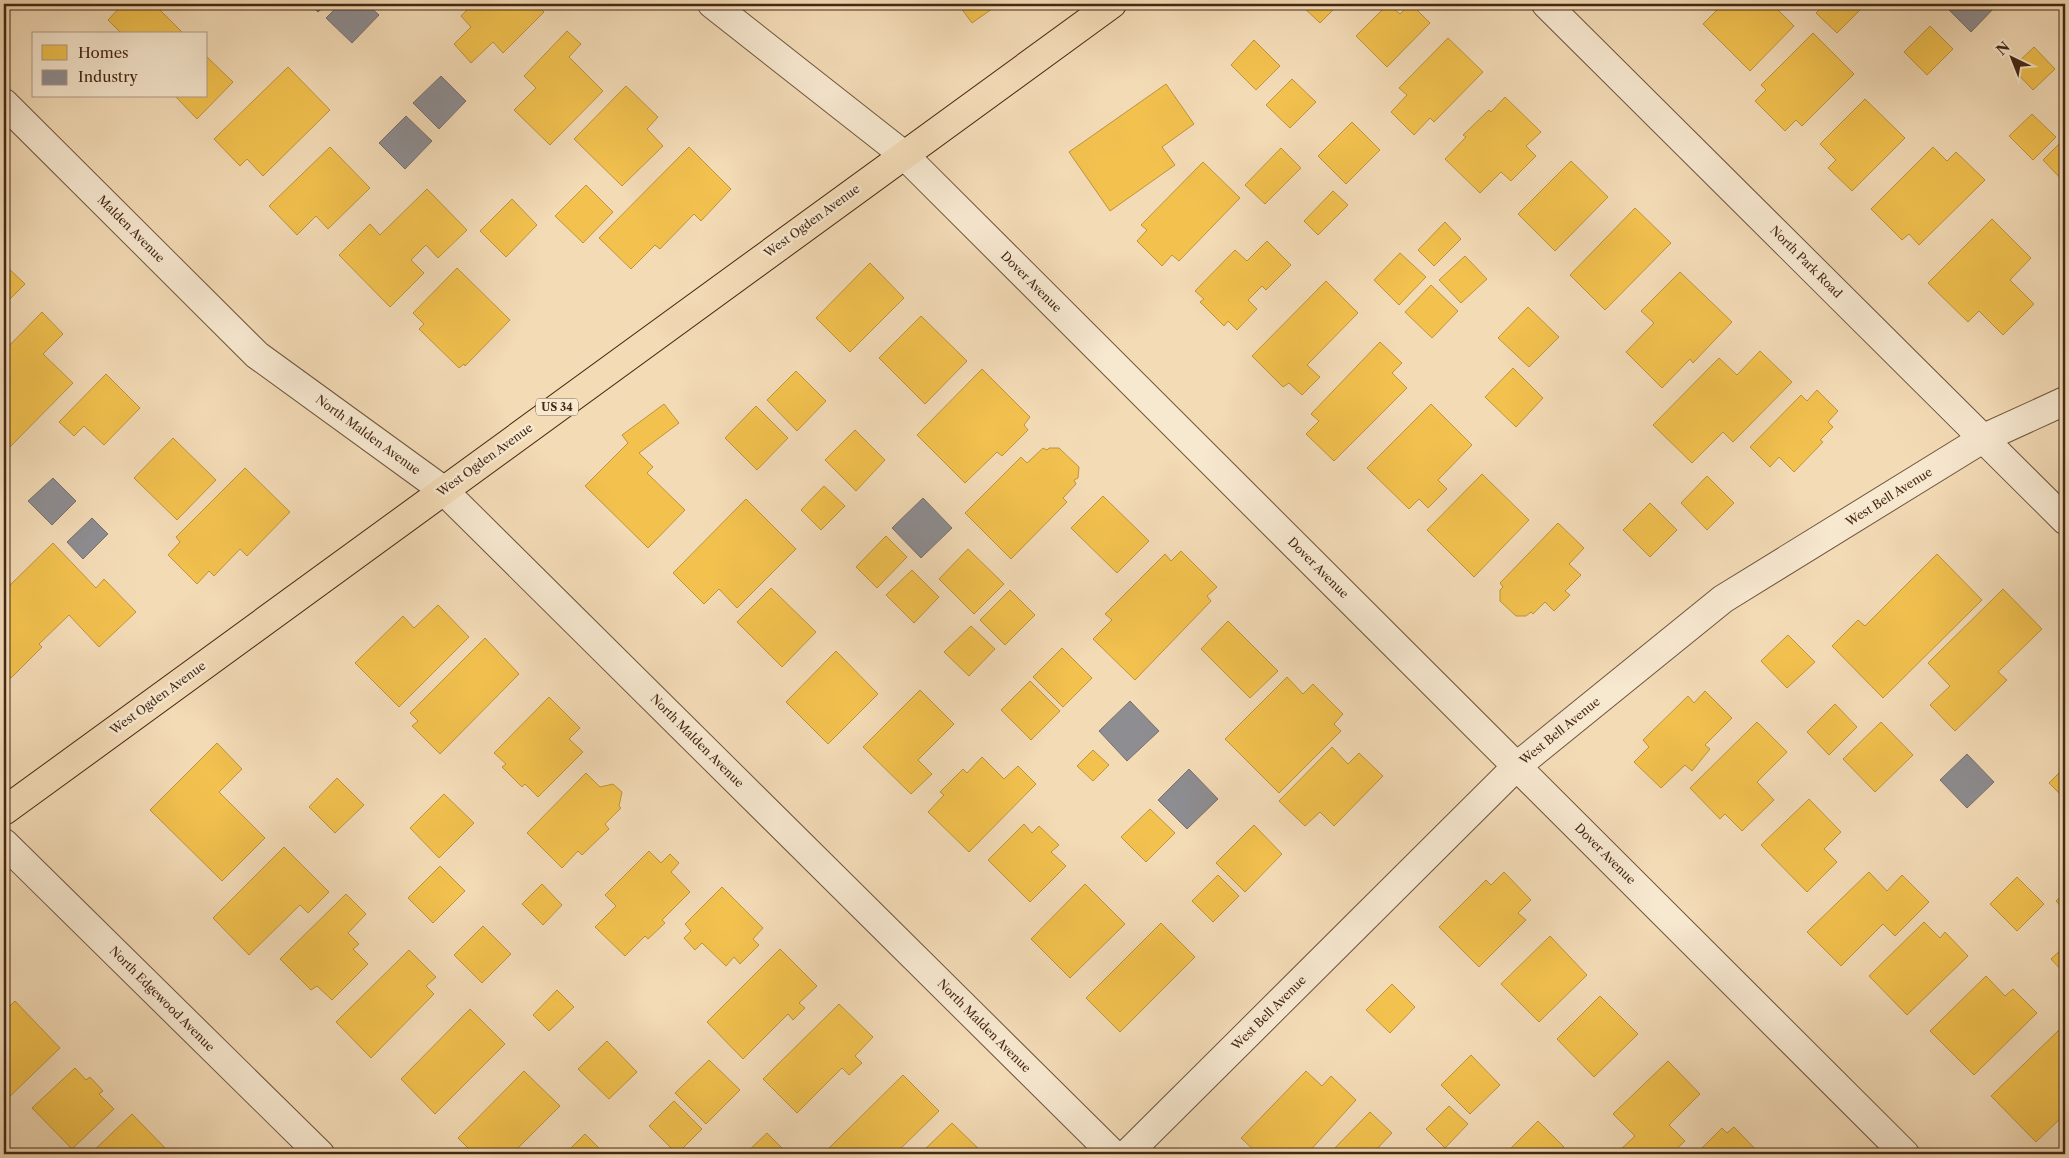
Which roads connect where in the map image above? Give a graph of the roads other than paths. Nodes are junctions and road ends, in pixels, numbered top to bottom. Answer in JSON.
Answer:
{"nodes":[{"id":1,"x":712,"y":4,"type":"edge"},
{"id":2,"x":1112,"y":4,"type":"edge"},
{"id":3,"x":1546,"y":4,"type":"edge"},
{"id":4,"x":4,"y":103,"type":"edge"},
{"id":5,"x":904,"y":155,"type":"junction"},
{"id":6,"x":257,"y":355,"type":"joint"},
{"id":7,"x":2065,"y":401,"type":"edge"},
{"id":8,"x":1984,"y":438,"type":"junction"},
{"id":9,"x":443,"y":490,"type":"junction"},
{"id":10,"x":2065,"y":520,"type":"edge"},
{"id":11,"x":1517,"y":766,"type":"junction"},
{"id":12,"x":4,"y":811,"type":"edge"},
{"id":13,"x":4,"y":843,"type":"edge"},
{"id":14,"x":320,"y":1154,"type":"edge"},
{"id":15,"x":1113,"y":1154,"type":"edge"},
{"id":16,"x":1126,"y":1154,"type":"edge"},
{"id":17,"x":1905,"y":1154,"type":"edge"}],
"edges":[{"from":1,"to":5,"type":"street","name":"Dover Avenue"},
{"from":2,"to":5,"type":"main road","name":"West Ogden Avenue","number":"US 34"},
{"from":3,"to":8,"type":"street","name":"North Park Road"},
{"from":4,"to":6,"type":"street","name":"Malden Avenue"},
{"from":5,"to":9,"type":"main road","name":"West Ogden Avenue","number":"US 34"},
{"from":5,"to":11,"type":"street","name":"Dover Avenue"},
{"from":6,"to":9,"type":"street","name":"North Malden Avenue"},
{"from":7,"to":8,"type":"street","name":"West Bell Avenue"},
{"from":8,"to":10,"type":"street","name":"North Park Road"},
{"from":8,"to":11,"type":"street","name":"West Bell Avenue"},
{"from":9,"to":12,"type":"main road","name":"West Ogden Avenue","number":"US 34"},
{"from":9,"to":15,"type":"street","name":"North Malden Avenue"},
{"from":11,"to":16,"type":"street","name":"West Bell Avenue"},
{"from":11,"to":17,"type":"street","name":"Dover Avenue"},
{"from":13,"to":14,"type":"street","name":"North Edgewood Avenue"}]}
